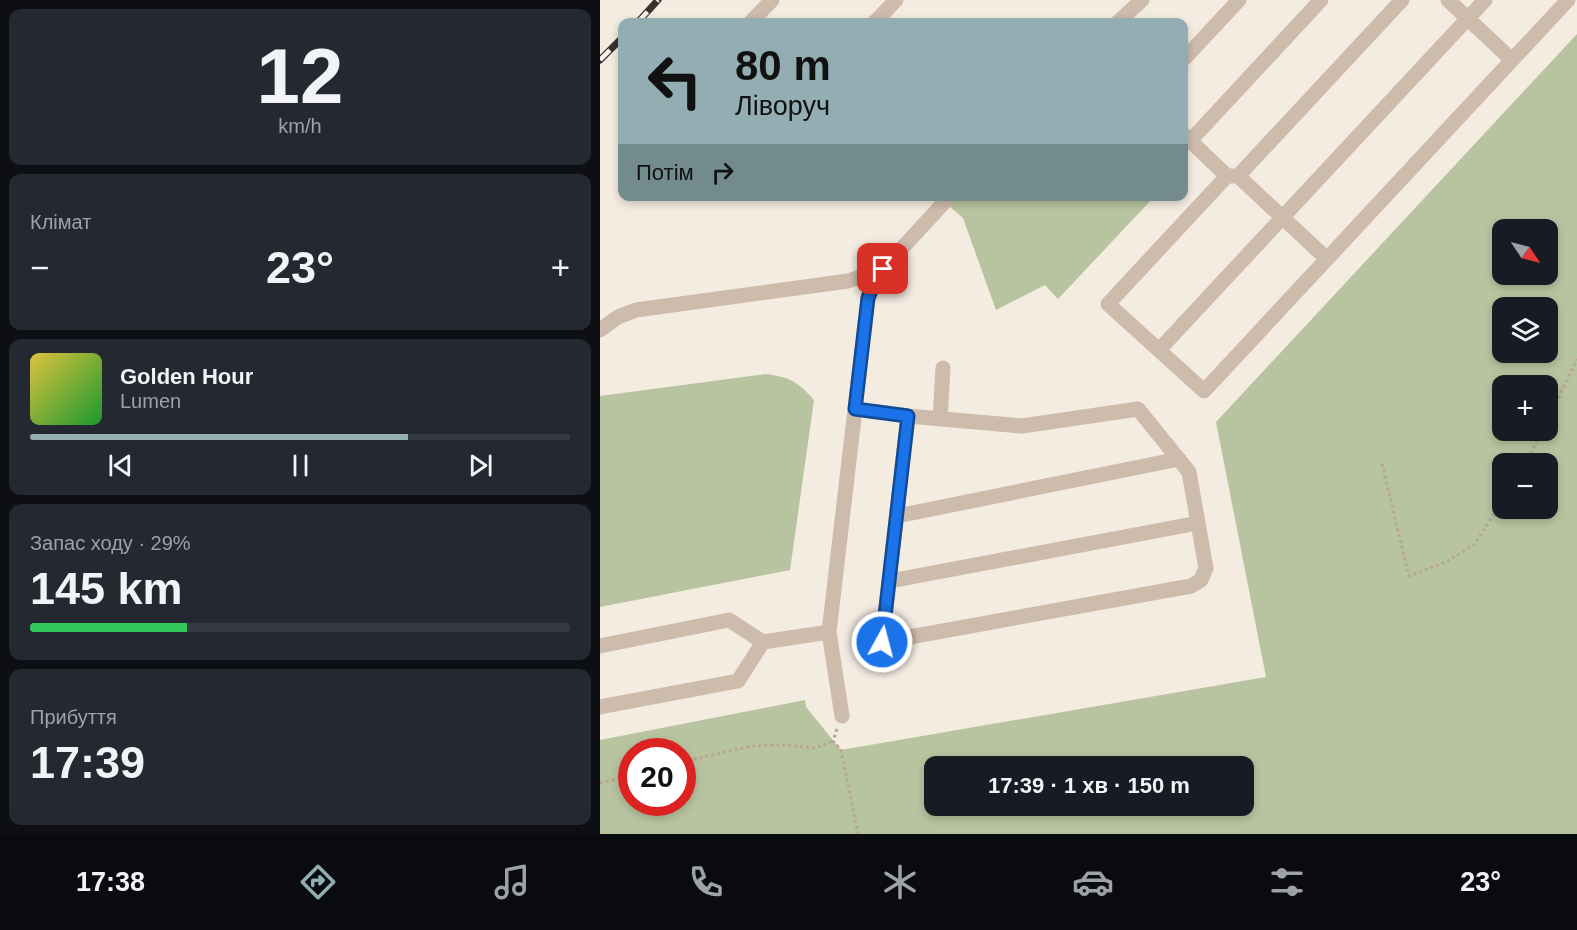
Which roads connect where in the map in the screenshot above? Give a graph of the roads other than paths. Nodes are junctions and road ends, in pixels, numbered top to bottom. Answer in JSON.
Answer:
{"nodes":[{"id":1,"x":772,"y":0,"type":"edge"},
{"id":2,"x":1142,"y":0,"type":"edge"},
{"id":3,"x":1239,"y":0,"type":"edge"},
{"id":4,"x":1321,"y":0,"type":"edge"},
{"id":5,"x":1402,"y":0,"type":"edge"},
{"id":6,"x":1448,"y":0,"type":"edge"},
{"id":7,"x":1485,"y":0,"type":"edge"},
{"id":8,"x":1568,"y":0,"type":"edge"},
{"id":9,"x":893,"y":1,"type":"edge"},
{"id":10,"x":756,"y":18,"type":"edge"},
{"id":11,"x":878,"y":18,"type":"edge"},
{"id":12,"x":1122,"y":18,"type":"edge"},
{"id":13,"x":1468,"y":18,"type":"junction"},
{"id":14,"x":1188,"y":55,"type":"edge"},
{"id":15,"x":1512,"y":60,"type":"junction"},
{"id":16,"x":1188,"y":137,"type":"edge"},
{"id":17,"x":1188,"y":139,"type":"edge"},
{"id":18,"x":1233,"y":176,"type":"junction"},
{"id":19,"x":945,"y":201,"type":"edge"},
{"id":20,"x":1282,"y":217,"type":"junction"},
{"id":21,"x":1327,"y":259,"type":"junction"},
{"id":22,"x":883,"y":269,"type":"junction"},
{"id":23,"x":600,"y":330,"type":"edge"},
{"id":24,"x":1159,"y":350,"type":"junction"},
{"id":25,"x":944,"y":368,"type":"dead end"},
{"id":26,"x":855,"y":409,"type":"junction"},
{"id":27,"x":908,"y":416,"type":"junction"},
{"id":28,"x":940,"y":419,"type":"junction"},
{"id":29,"x":1179,"y":459,"type":"junction"},
{"id":30,"x":897,"y":516,"type":"junction"},
{"id":31,"x":1198,"y":523,"type":"junction"},
{"id":32,"x":890,"y":581,"type":"junction"},
{"id":33,"x":829,"y":632,"type":"junction"},
{"id":34,"x":763,"y":642,"type":"junction"},
{"id":35,"x":600,"y":646,"type":"edge"},
{"id":36,"x":600,"y":707,"type":"edge"},
{"id":37,"x":842,"y":716,"type":"road end"}],
"edges":[{"from":1,"to":10,"type":"lane"},
{"from":2,"to":12,"type":"lane"},
{"from":3,"to":14,"type":"lane"},
{"from":4,"to":16,"type":"lane"},
{"from":5,"to":18,"type":"lane"},
{"from":6,"to":13,"type":"lane"},
{"from":7,"to":13,"type":"lane"},
{"from":8,"to":15,"type":"lane"},
{"from":9,"to":11,"type":"lane"},
{"from":13,"to":15,"type":"lane"},
{"from":13,"to":20,"type":"lane"},
{"from":15,"to":21,"type":"lane"},
{"from":17,"to":18,"type":"lane"},
{"from":18,"to":20,"type":"lane"},
{"from":18,"to":24,"type":"lane"},
{"from":19,"to":22,"type":"lane"},
{"from":20,"to":21,"type":"lane"},
{"from":20,"to":24,"type":"lane"},
{"from":21,"to":24,"type":"lane"},
{"from":22,"to":23,"type":"lane"},
{"from":22,"to":26,"type":"lane"},
{"from":25,"to":28,"type":"lane"},
{"from":26,"to":27,"type":"lane"},
{"from":26,"to":33,"type":"lane"},
{"from":27,"to":28,"type":"lane"},
{"from":27,"to":30,"type":"lane"},
{"from":28,"to":29,"type":"lane"},
{"from":29,"to":30,"type":"lane"},
{"from":29,"to":31,"type":"lane"},
{"from":30,"to":32,"type":"lane"},
{"from":31,"to":32,"type":"lane"},
{"from":31,"to":32,"type":"lane"},
{"from":33,"to":34,"type":"lane"},
{"from":33,"to":37,"type":"lane"},
{"from":34,"to":35,"type":"lane"},
{"from":34,"to":36,"type":"lane"}]}
